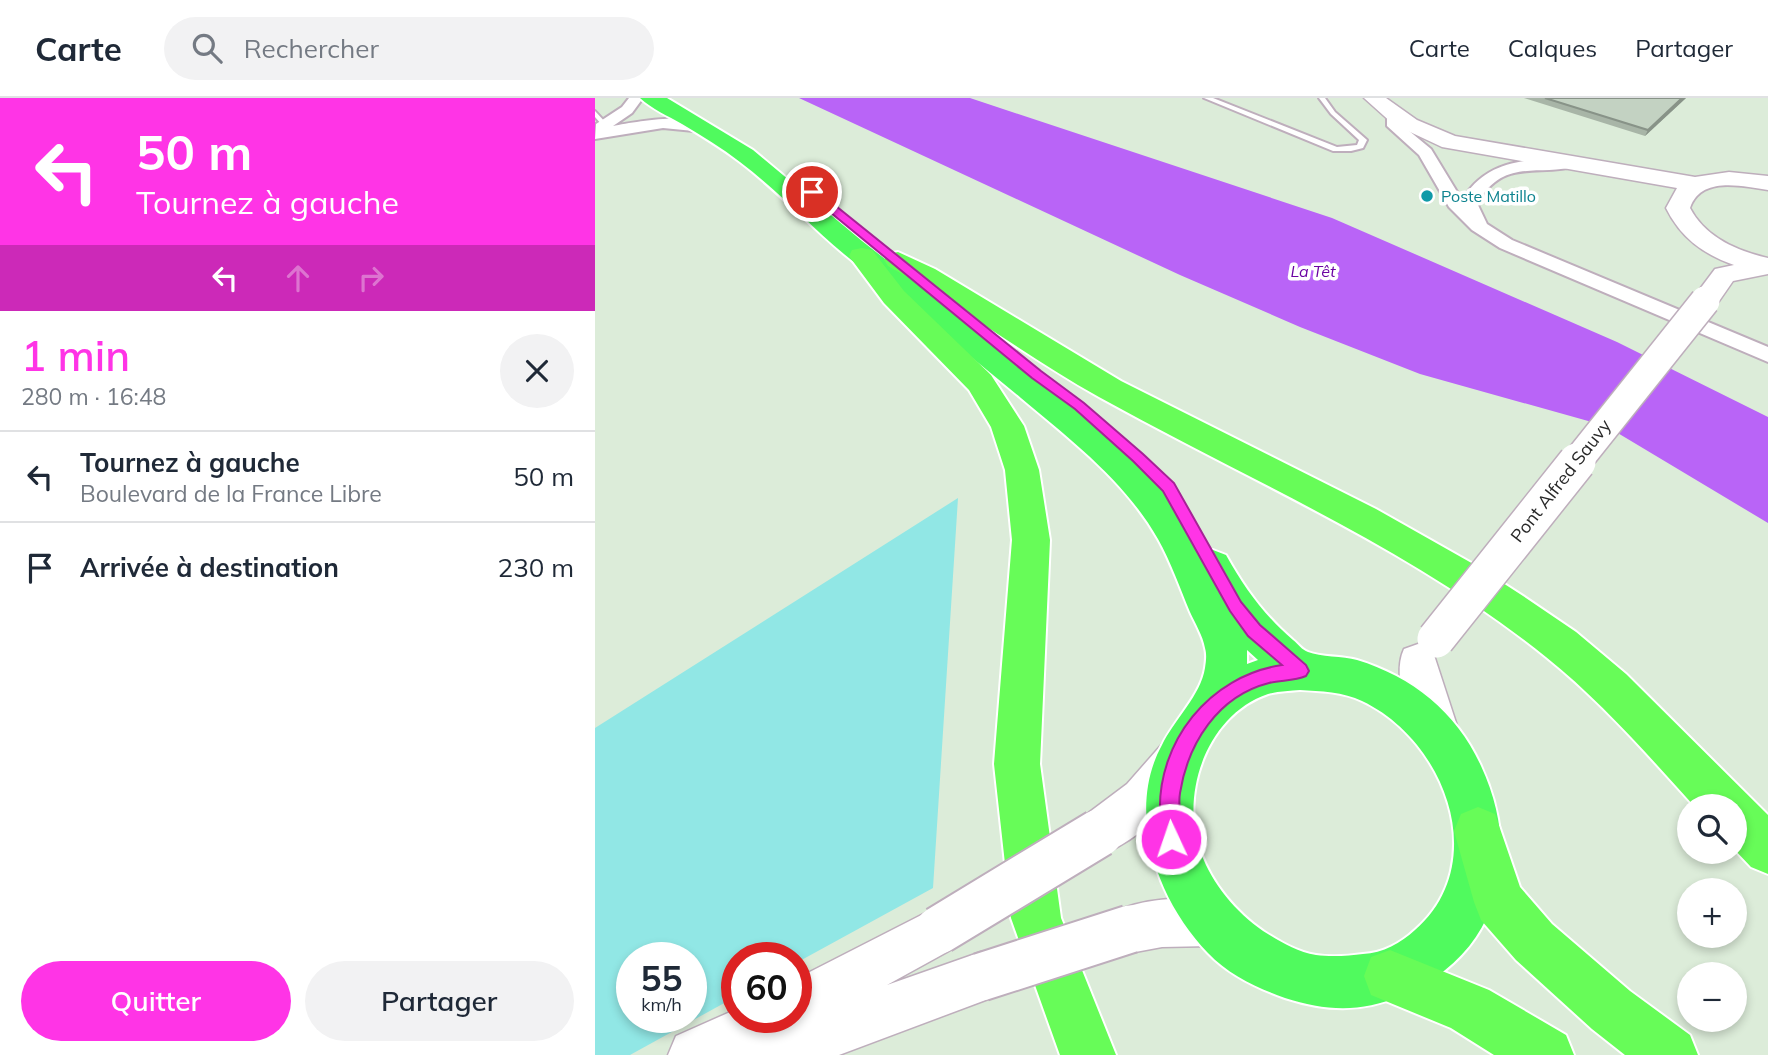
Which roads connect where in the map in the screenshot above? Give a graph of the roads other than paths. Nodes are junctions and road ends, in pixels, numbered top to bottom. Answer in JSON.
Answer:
{"nodes":[{"id":1,"x":636,"y":98,"type":"edge"},
{"id":2,"x":651,"y":98,"type":"edge"},
{"id":3,"x":670,"y":98,"type":"edge"},
{"id":4,"x":1207,"y":98,"type":"edge"},
{"id":5,"x":1322,"y":98,"type":"edge"},
{"id":6,"x":1376,"y":99,"type":"edge"},
{"id":7,"x":1394,"y":117,"type":"junction"},
{"id":8,"x":597,"y":125,"type":"edge"},
{"id":9,"x":703,"y":127,"type":"junction"},
{"id":10,"x":1581,"y":164,"type":"junction"},
{"id":11,"x":1763,"y":180,"type":"edge"},
{"id":12,"x":1696,"y":184,"type":"junction"},
{"id":13,"x":1678,"y":208,"type":"junction"},
{"id":14,"x":1478,"y":226,"type":"junction"},
{"id":15,"x":1704,"y":240,"type":"junction"},
{"id":16,"x":880,"y":258,"type":"junction"},
{"id":17,"x":1767,"y":266,"type":"edge"},
{"id":18,"x":1714,"y":288,"type":"junction"},
{"id":19,"x":1768,"y":355,"type":"edge"},
{"id":20,"x":1427,"y":650,"type":"junction"},
{"id":21,"x":1300,"y":671,"type":"junction"},
{"id":22,"x":1355,"y":678,"type":"junction"},
{"id":23,"x":1212,"y":706,"type":"junction"},
{"id":24,"x":1440,"y":738,"type":"junction"},
{"id":25,"x":1178,"y":758,"type":"junction"},
{"id":26,"x":1715,"y":794,"type":"edge"},
{"id":27,"x":1747,"y":828,"type":"edge"},
{"id":28,"x":1478,"y":831,"type":"junction"},
{"id":29,"x":1768,"y":850,"type":"edge"},
{"id":30,"x":1211,"y":922,"type":"junction"},
{"id":31,"x":1390,"y":976,"type":"junction"},
{"id":32,"x":812,"y":998,"type":"edge"},
{"id":33,"x":742,"y":1033,"type":"edge"},
{"id":34,"x":695,"y":1055,"type":"edge"},
{"id":35,"x":767,"y":1055,"type":"edge"},
{"id":36,"x":1088,"y":1055,"type":"edge"},
{"id":37,"x":1546,"y":1055,"type":"edge"},
{"id":38,"x":1670,"y":1055,"type":"edge"}],
"edges":[{"from":1,"to":8,"type":"street"},
{"from":2,"to":9,"type":"main road"},
{"from":3,"to":16,"type":"main road"},
{"from":4,"to":5,"type":"lane"},
{"from":6,"to":7,"type":"main road"},
{"from":7,"to":10,"type":"main road"},
{"from":7,"to":14,"type":"street"},
{"from":8,"to":9,"type":"street"},
{"from":9,"to":16,"type":"main road"},
{"from":10,"to":12,"type":"main road"},
{"from":10,"to":13,"type":"main road"},
{"from":10,"to":14,"type":"street"},
{"from":11,"to":12,"type":"main road"},
{"from":12,"to":13,"type":"main road"},
{"from":13,"to":15,"type":"main road"},
{"from":14,"to":19,"type":"street"},
{"from":15,"to":17,"type":"main road"},
{"from":15,"to":18,"type":"main road"},
{"from":16,"to":21,"type":"main road"},
{"from":16,"to":23,"type":"main road"},
{"from":16,"to":26,"type":"highway"},
{"from":16,"to":36,"type":"highway"},
{"from":17,"to":18,"type":"main road"},
{"from":18,"to":20,"type":"main road","name":"Pont Alfred Sauvy","bridge":true},
{"from":20,"to":22,"type":"main road"},
{"from":20,"to":24,"type":"main road"},
{"from":21,"to":22,"type":"main road"},
{"from":21,"to":23,"type":"main road"},
{"from":22,"to":24,"type":"main road"},
{"from":23,"to":25,"type":"main road"},
{"from":24,"to":28,"type":"main road"},
{"from":25,"to":30,"type":"main road"},
{"from":25,"to":32,"type":"main road","bridge":true},
{"from":27,"to":29,"type":"highway"},
{"from":28,"to":31,"type":"main road"},
{"from":28,"to":38,"type":"highway"},
{"from":30,"to":31,"type":"main road"},
{"from":30,"to":35,"type":"main road","bridge":true},
{"from":31,"to":37,"type":"highway"},
{"from":33,"to":34,"type":"main road"}]}
